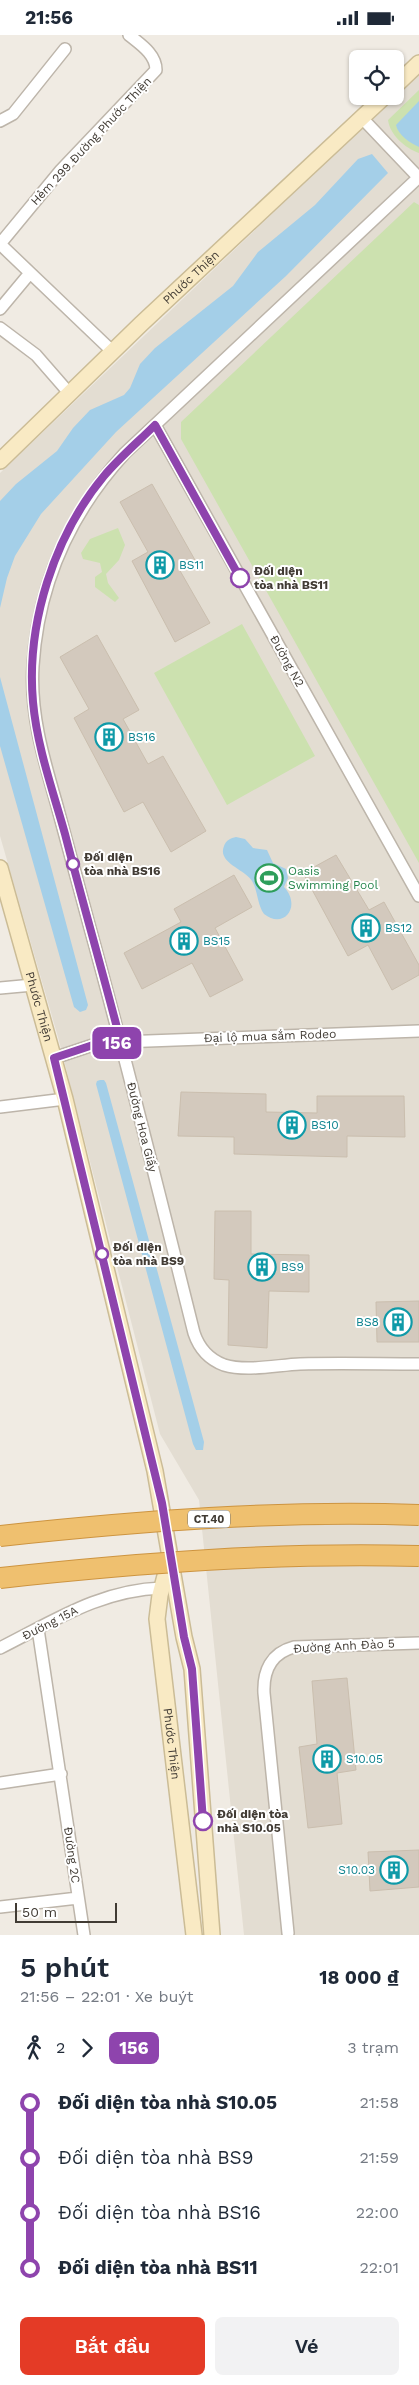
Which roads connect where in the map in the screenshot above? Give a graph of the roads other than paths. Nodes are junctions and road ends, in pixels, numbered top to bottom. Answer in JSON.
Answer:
{"nodes":[{"id":1,"x":129,"y":35,"type":"edge"},
{"id":2,"x":65,"y":49,"type":"dead end"},
{"id":3,"x":419,"y":63,"type":"edge"},
{"id":4,"x":404,"y":77,"type":"edge"},
{"id":5,"x":376,"y":105,"type":"edge"},
{"id":6,"x":362,"y":118,"type":"junction"},
{"id":7,"x":0,"y":121,"type":"edge"},
{"id":8,"x":419,"y":178,"type":"edge"},
{"id":9,"x":0,"y":245,"type":"edge"},
{"id":10,"x":30,"y":273,"type":"junction"},
{"id":11,"x":0,"y":309,"type":"edge"},
{"id":12,"x":0,"y":327,"type":"edge"},
{"id":13,"x":112,"y":352,"type":"junction"},
{"id":14,"x":70,"y":394,"type":"junction"},
{"id":15,"x":155,"y":425,"type":"junction"},
{"id":16,"x":0,"y":461,"type":"edge"},
{"id":17,"x":0,"y":868,"type":"edge"},
{"id":18,"x":4,"y":895,"type":"edge"},
{"id":19,"x":419,"y":897,"type":"edge"},
{"id":20,"x":33,"y":985,"type":"junction"},
{"id":21,"x":0,"y":988,"type":"edge"},
{"id":22,"x":419,"y":1031,"type":"edge"},
{"id":23,"x":121,"y":1043,"type":"junction"},
{"id":24,"x":54,"y":1058,"type":"junction"},
{"id":25,"x":65,"y":1099,"type":"junction"},
{"id":26,"x":0,"y":1107,"type":"edge"},
{"id":27,"x":419,"y":1364,"type":"edge"},
{"id":28,"x":419,"y":1515,"type":"edge"},
{"id":29,"x":0,"y":1536,"type":"edge"},
{"id":30,"x":171,"y":1555,"type":"junction"},
{"id":31,"x":419,"y":1556,"type":"edge"},
{"id":32,"x":0,"y":1578,"type":"edge"},
{"id":33,"x":162,"y":1588,"type":"junction"},
{"id":34,"x":38,"y":1629,"type":"junction"},
{"id":35,"x":419,"y":1643,"type":"edge"},
{"id":36,"x":0,"y":1648,"type":"edge"},
{"id":37,"x":61,"y":1774,"type":"junction"},
{"id":38,"x":0,"y":1783,"type":"edge"},
{"id":39,"x":78,"y":1898,"type":"junction"},
{"id":40,"x":0,"y":1907,"type":"edge"},
{"id":41,"x":288,"y":1934,"type":"edge"},
{"id":42,"x":84,"y":1935,"type":"edge"},
{"id":43,"x":194,"y":1935,"type":"edge"},
{"id":44,"x":212,"y":1935,"type":"edge"}],
"edges":[{"from":1,"to":9,"type":"street","name":"Hẻm 299 Đường Phước Thiện"},
{"from":2,"to":7,"type":"street"},
{"from":3,"to":4,"type":"street"},
{"from":5,"to":6,"type":"street","name":"Phước Thiện"},
{"from":6,"to":8,"type":"street"},
{"from":6,"to":13,"type":"street","name":"Phước Thiện"},
{"from":8,"to":15,"type":"street","name":"Đường Hoa Giấy"},
{"from":9,"to":10,"type":"street","name":"Hẻm 299 Đường Phước Thiện"},
{"from":10,"to":11,"type":"street"},
{"from":10,"to":13,"type":"street","name":"Hẻm 299 Đường Phước Thiện"},
{"from":12,"to":14,"type":"street"},
{"from":13,"to":14,"type":"street","name":"Phước Thiện"},
{"from":14,"to":16,"type":"street","name":"Phước Thiện"},
{"from":15,"to":19,"type":"street","name":"Đường N2"},
{"from":15,"to":23,"type":"street","name":"Đường Hoa Giấy"},
{"from":17,"to":18,"type":"street","name":"Phước Thiện"},
{"from":18,"to":20,"type":"street","name":"Phước Thiện"},
{"from":20,"to":21,"type":"street"},
{"from":20,"to":24,"type":"street","name":"Phước Thiện"},
{"from":22,"to":23,"type":"street","name":"Đại lộ mua sắm Rodeo"},
{"from":23,"to":24,"type":"street","name":"Đại lộ mua sắm Rodeo"},
{"from":23,"to":27,"type":"street","name":"Đường Hoa Giấy"},
{"from":24,"to":25,"type":"street","name":"Phước Thiện"},
{"from":25,"to":26,"type":"street"},
{"from":25,"to":30,"type":"street","name":"Phước Thiện"},
{"from":28,"to":29,"type":"highway","number":"CT.40","bridge":true},
{"from":30,"to":33,"type":"street","name":"Phước Thiện"},
{"from":30,"to":44,"type":"street","name":"Phước Thiện"},
{"from":31,"to":32,"type":"highway","bridge":true},
{"from":33,"to":34,"type":"street","name":"Đường 15A"},
{"from":33,"to":43,"type":"street","name":"Phước Thiện"},
{"from":34,"to":36,"type":"street","name":"Đường 15A"},
{"from":34,"to":37,"type":"street","name":"Đường 2C"},
{"from":35,"to":41,"type":"street","name":"Đường Anh Đào 5"},
{"from":37,"to":38,"type":"street"},
{"from":37,"to":39,"type":"street","name":"Đường 2C"},
{"from":39,"to":40,"type":"street"},
{"from":39,"to":42,"type":"street","name":"Đường 2C"}]}
